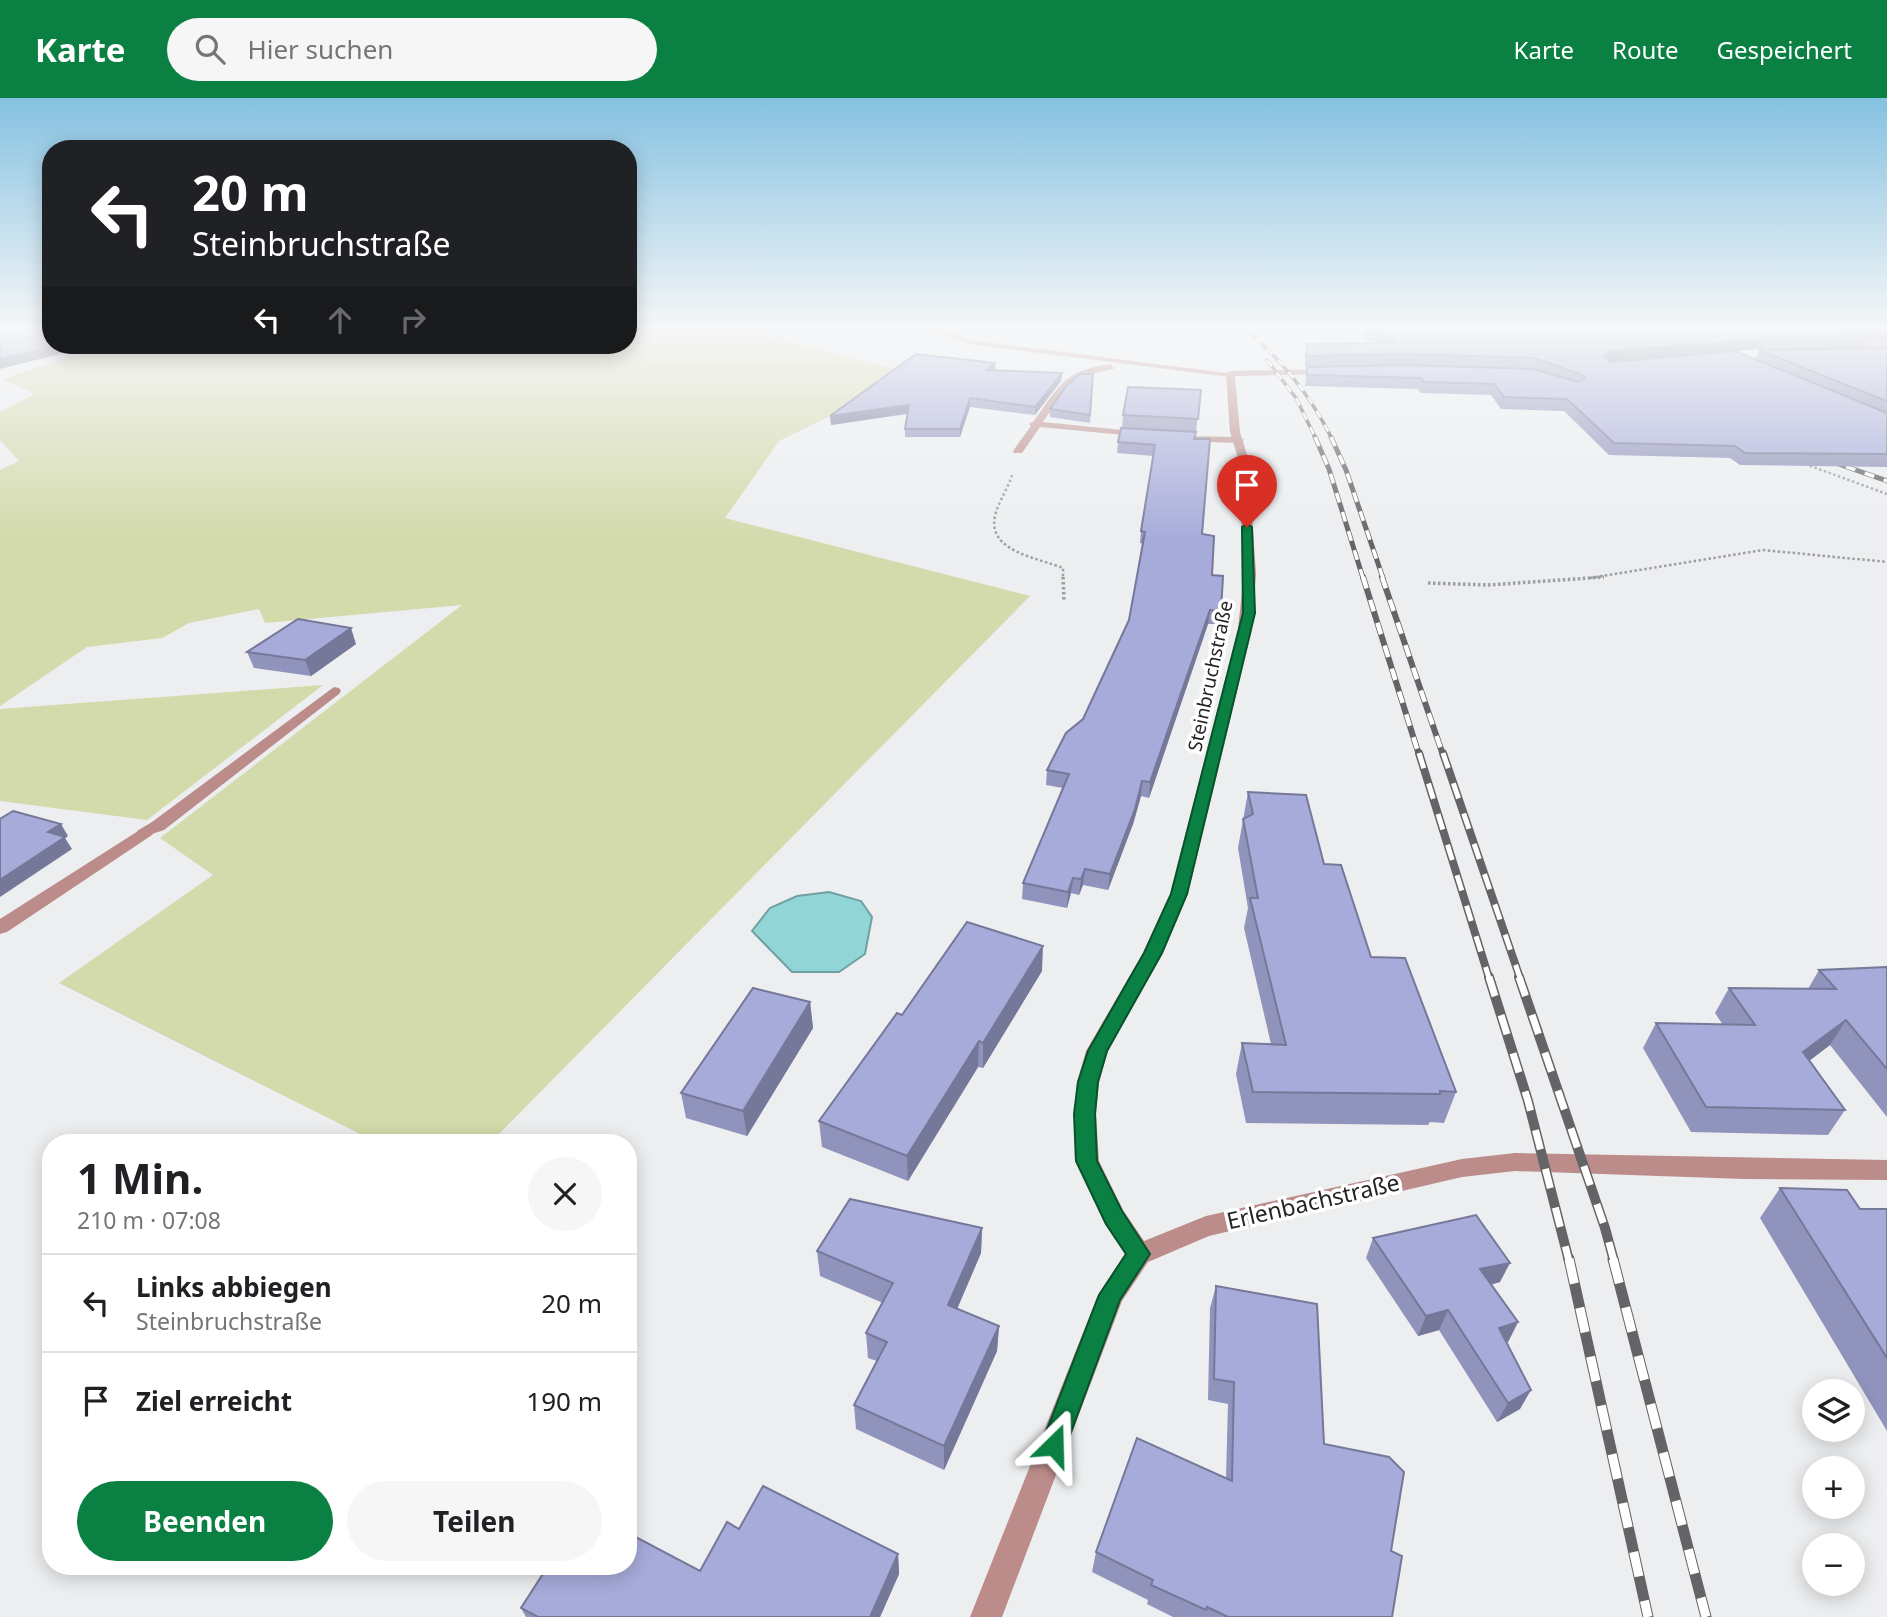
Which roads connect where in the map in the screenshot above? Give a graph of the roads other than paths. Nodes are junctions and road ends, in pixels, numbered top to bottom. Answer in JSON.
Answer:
{"nodes":[{"id":1,"x":1054,"y":398,"type":"edge"},
{"id":2,"x":1232,"y":398,"type":"edge"},
{"id":3,"x":1034,"y":424,"type":"junction"},
{"id":4,"x":1149,"y":436,"type":"edge"},
{"id":5,"x":1174,"y":437,"type":"edge"},
{"id":6,"x":1239,"y":440,"type":"junction"},
{"id":7,"x":1018,"y":451,"type":"road end"},
{"id":8,"x":334,"y":691,"type":"dead end"},
{"id":9,"x":0,"y":928,"type":"edge"},
{"id":10,"x":1887,"y":1170,"type":"edge"},
{"id":11,"x":1139,"y":1254,"type":"junction"},
{"id":12,"x":986,"y":1617,"type":"edge"}],
"edges":[{"from":1,"to":3,"type":"street"},
{"from":2,"to":6,"type":"street","name":"Steinbruchstraße"},
{"from":3,"to":4,"type":"street"},
{"from":3,"to":7,"type":"street"},
{"from":5,"to":6,"type":"street"},
{"from":6,"to":11,"type":"street","name":"Steinbruchstraße"},
{"from":8,"to":9,"type":"street"},
{"from":10,"to":11,"type":"street","name":"Erlenbachstraße"},
{"from":11,"to":12,"type":"street"}]}
